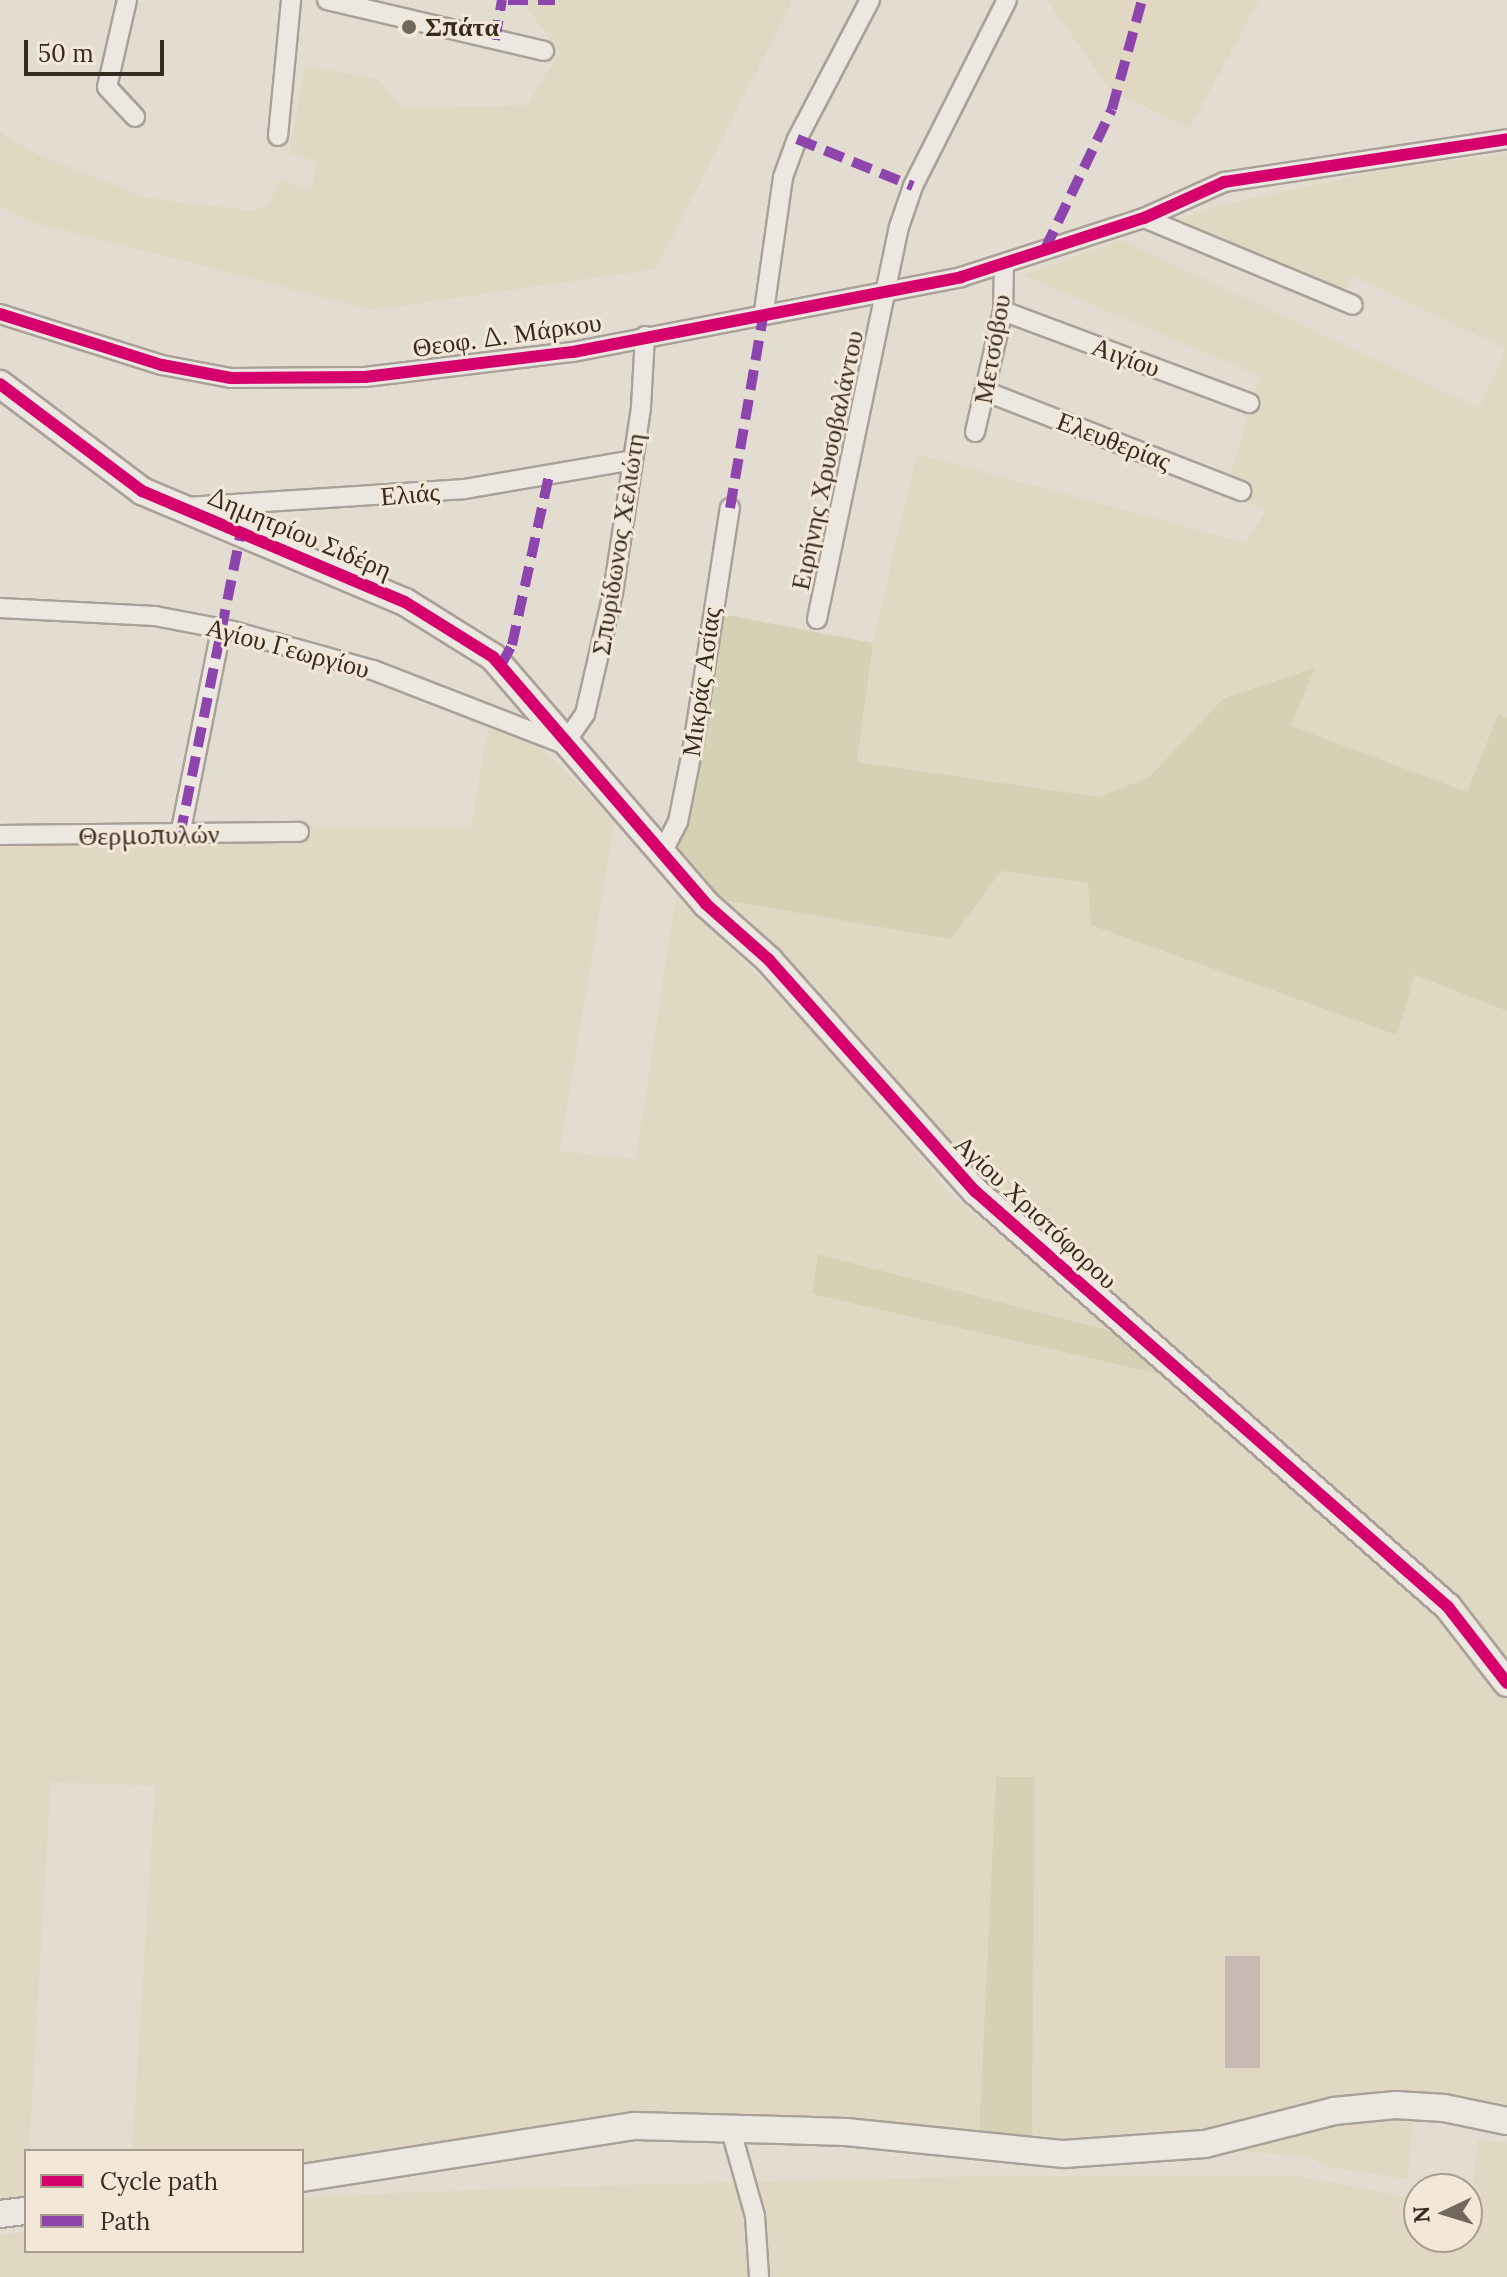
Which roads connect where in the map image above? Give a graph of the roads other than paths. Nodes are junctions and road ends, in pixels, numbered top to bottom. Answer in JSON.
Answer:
{"nodes":[{"id":1,"x":127,"y":0,"type":"edge"},
{"id":2,"x":291,"y":0,"type":"edge"},
{"id":3,"x":327,"y":0,"type":"edge"},
{"id":4,"x":870,"y":0,"type":"edge"},
{"id":5,"x":1007,"y":0,"type":"edge"},
{"id":6,"x":544,"y":51,"type":"dead end"},
{"id":7,"x":135,"y":117,"type":"dead end"},
{"id":8,"x":278,"y":136,"type":"dead end"},
{"id":9,"x":1507,"y":139,"type":"edge"},
{"id":10,"x":1144,"y":218,"type":"junction"},
{"id":11,"x":1012,"y":262,"type":"junction"},
{"id":12,"x":886,"y":290,"type":"junction"},
{"id":13,"x":1353,"y":305,"type":"dead end"},
{"id":14,"x":764,"y":311,"type":"junction"},
{"id":15,"x":1003,"y":311,"type":"junction"},
{"id":16,"x":0,"y":314,"type":"edge"},
{"id":17,"x":645,"y":336,"type":"junction"},
{"id":18,"x":0,"y":384,"type":"edge"},
{"id":19,"x":987,"y":392,"type":"junction"},
{"id":20,"x":1249,"y":403,"type":"dead end"},
{"id":21,"x":975,"y":432,"type":"dead end"},
{"id":22,"x":633,"y":460,"type":"junction"},
{"id":23,"x":1241,"y":491,"type":"dead end"},
{"id":24,"x":184,"y":508,"type":"junction"},
{"id":25,"x":730,"y":508,"type":"dead end"},
{"id":26,"x":0,"y":608,"type":"edge"},
{"id":27,"x":817,"y":619,"type":"dead end"},
{"id":28,"x":221,"y":629,"type":"junction"},
{"id":29,"x":564,"y":744,"type":"junction"},
{"id":30,"x":299,"y":832,"type":"dead end"},
{"id":31,"x":0,"y":835,"type":"edge"},
{"id":32,"x":180,"y":835,"type":"junction"},
{"id":33,"x":662,"y":853,"type":"junction"},
{"id":34,"x":1507,"y":1683,"type":"edge"},
{"id":35,"x":1507,"y":2121,"type":"edge"},
{"id":36,"x":730,"y":2127,"type":"junction"},
{"id":37,"x":304,"y":2178,"type":"edge"},
{"id":38,"x":24,"y":2211,"type":"edge"},
{"id":39,"x":0,"y":2214,"type":"edge"},
{"id":40,"x":759,"y":2277,"type":"edge"}],
"edges":[{"from":1,"to":7,"type":"street"},
{"from":2,"to":8,"type":"street"},
{"from":3,"to":6,"type":"street"},
{"from":4,"to":14,"type":"street"},
{"from":5,"to":12,"type":"street","name":"Ειρήνης Χρυσοβαλάντου"},
{"from":9,"to":10,"type":"street","name":"Θεοφ. Δ. Μάρκου"},
{"from":10,"to":11,"type":"street","name":"Θεοφ. Δ. Μάρκου"},
{"from":10,"to":13,"type":"street"},
{"from":11,"to":12,"type":"street","name":"Θεοφ. Δ. Μάρκου"},
{"from":11,"to":15,"type":"street","name":"Μετσόβου"},
{"from":12,"to":14,"type":"street","name":"Θεοφ. Δ. Μάρκου"},
{"from":12,"to":27,"type":"street","name":"Ειρήνης Χρυσοβαλάντου"},
{"from":14,"to":17,"type":"street","name":"Θεοφ. Δ. Μάρκου"},
{"from":15,"to":19,"type":"street","name":"Μετσόβου"},
{"from":15,"to":20,"type":"street","name":"Αιγίου"},
{"from":16,"to":17,"type":"street","name":"Θεοφ. Δ. Μάρκου"},
{"from":17,"to":22,"type":"street","name":"Σπυρίδωνος Χελιώτη"},
{"from":18,"to":24,"type":"street","name":"Δημητρίου Σιδέρη"},
{"from":19,"to":21,"type":"street","name":"Μετσόβου"},
{"from":19,"to":23,"type":"street","name":"Ελευθερίας"},
{"from":22,"to":24,"type":"street","name":"Ελιάς"},
{"from":22,"to":29,"type":"street","name":"Σπυρίδωνος Χελιώτη"},
{"from":24,"to":29,"type":"street","name":"Δημητρίου Σιδέρη"},
{"from":25,"to":33,"type":"street","name":"Μικράς Ασίας"},
{"from":26,"to":28,"type":"street","name":"Αγίου Γεωργίου"},
{"from":28,"to":29,"type":"street","name":"Αγίου Γεωργίου"},
{"from":28,"to":32,"type":"street"},
{"from":29,"to":33,"type":"street","name":"Αγίου Χριστόφορου"},
{"from":30,"to":32,"type":"street","name":"Θερμοπυλών"},
{"from":31,"to":32,"type":"street","name":"Θερμοπυλών"},
{"from":33,"to":34,"type":"street","name":"Αγίου Χριστόφορου"},
{"from":35,"to":36,"type":"street"},
{"from":36,"to":37,"type":"street"},
{"from":36,"to":40,"type":"street"},
{"from":38,"to":39,"type":"street"}]}
